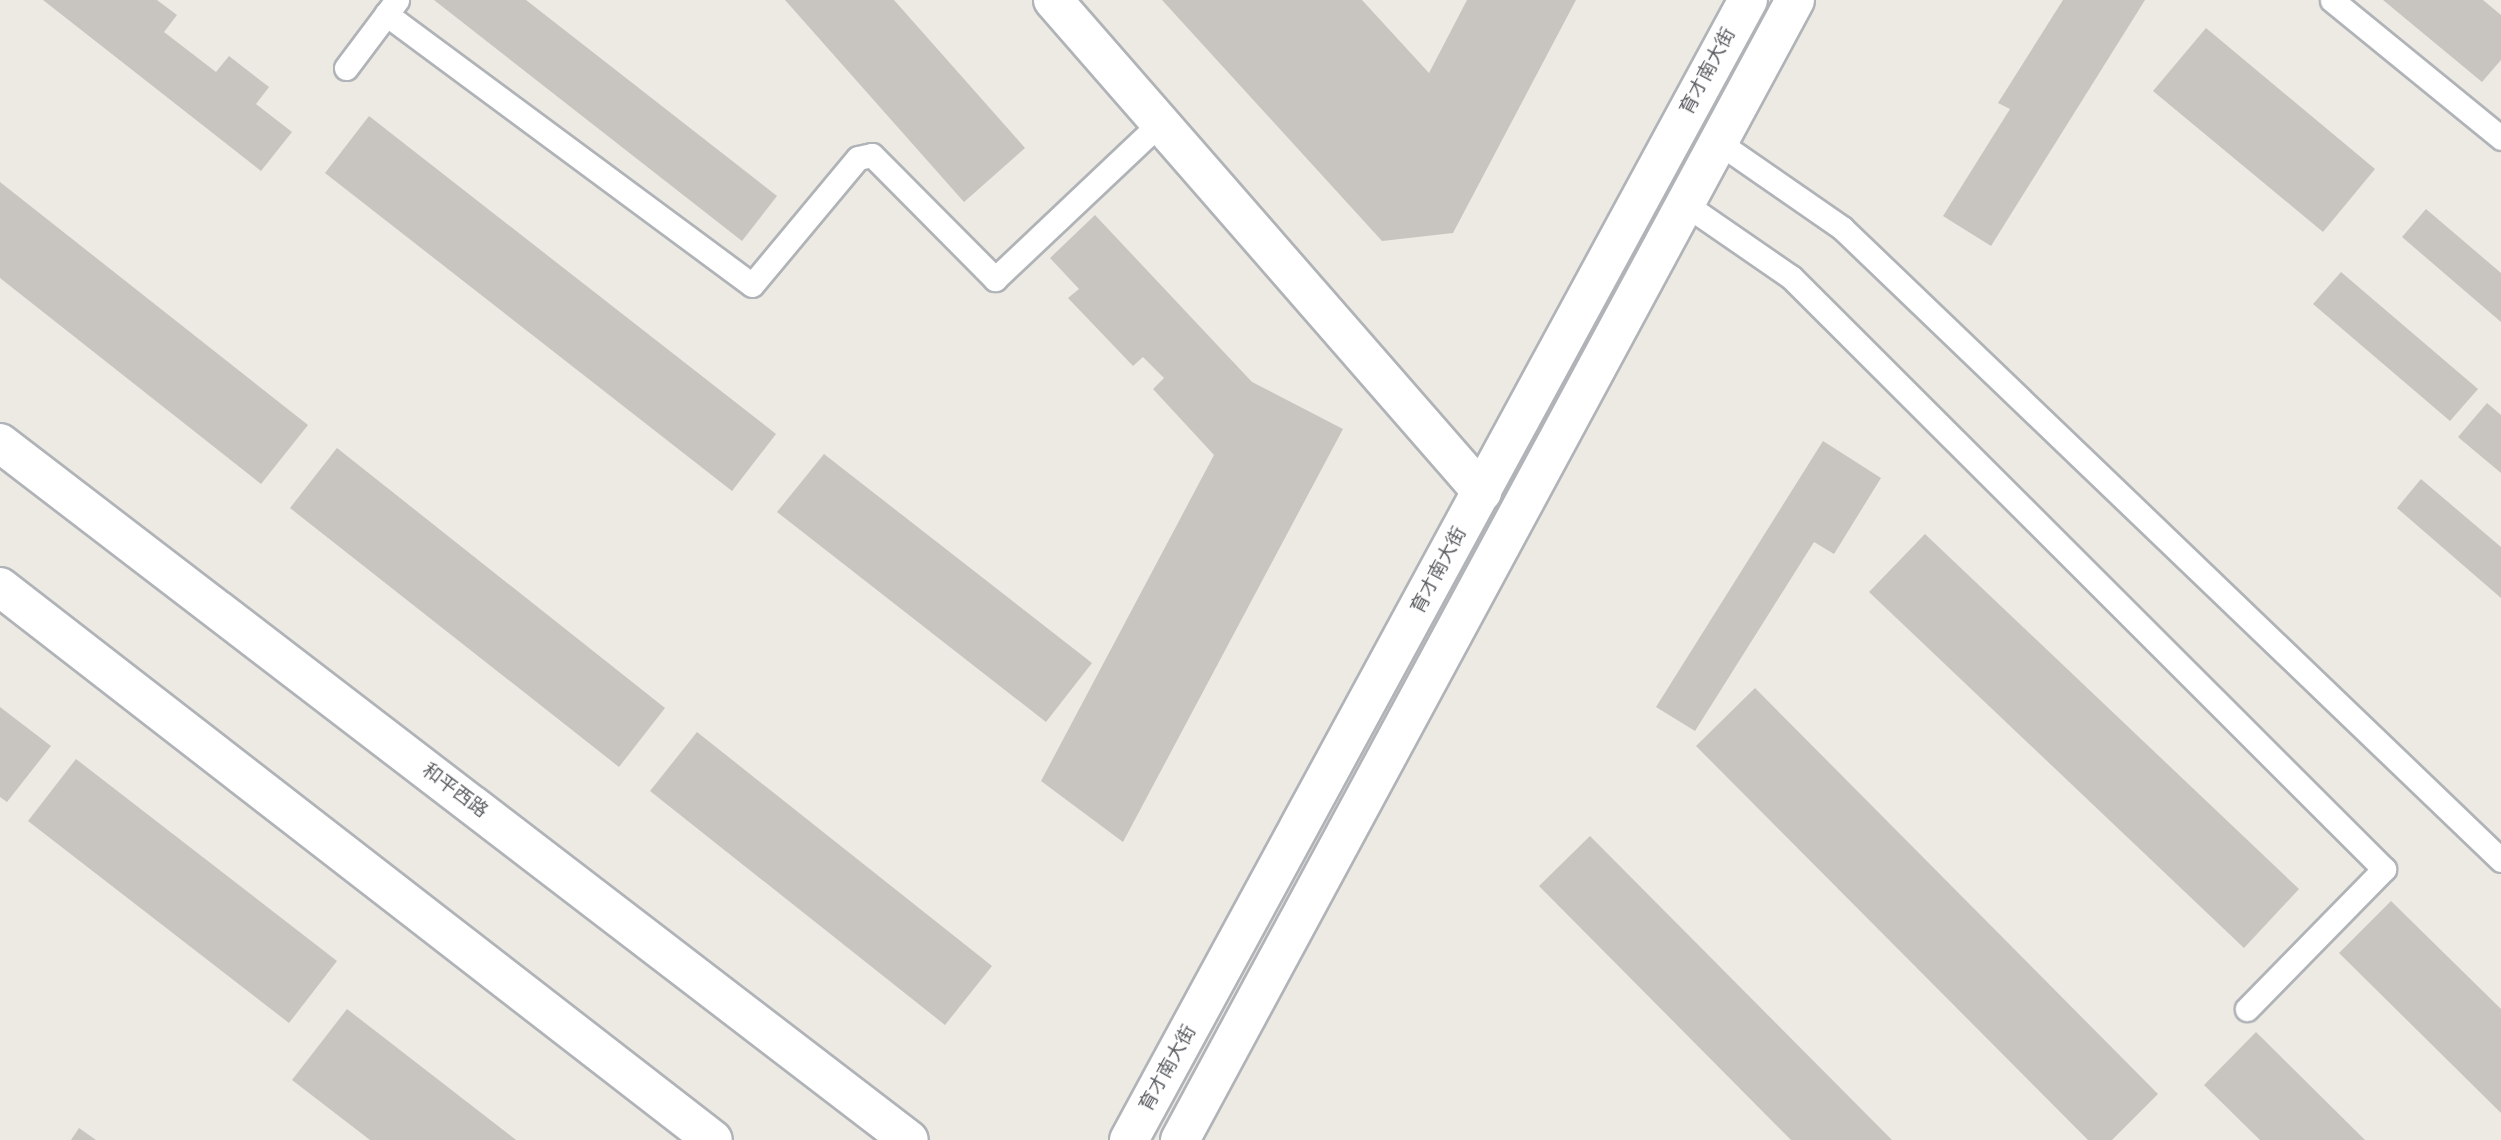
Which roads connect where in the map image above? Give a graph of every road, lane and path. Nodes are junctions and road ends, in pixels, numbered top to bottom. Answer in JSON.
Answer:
{"nodes":[{"id":1,"x":1053,"y":0,"type":"edge"},
{"id":2,"x":1748,"y":0,"type":"edge"},
{"id":3,"x":1795,"y":0,"type":"edge"},
{"id":4,"x":2332,"y":0,"type":"edge"},
{"id":5,"x":392,"y":7,"type":"edge"},
{"id":6,"x":346,"y":68,"type":"dead end"},
{"id":7,"x":1160,"y":123,"type":"junction"},
{"id":8,"x":2501,"y":138,"type":"edge"},
{"id":9,"x":1718,"y":142,"type":"junction"},
{"id":10,"x":1685,"y":204,"type":"junction"},
{"id":11,"x":0,"y":443,"type":"edge"},
{"id":12,"x":1482,"y":492,"type":"junction"},
{"id":13,"x":0,"y":587,"type":"edge"},
{"id":14,"x":2501,"y":859,"type":"edge"},
{"id":15,"x":2247,"y":1009,"type":"dead end"},
{"id":16,"x":713,"y":1140,"type":"edge"},
{"id":17,"x":909,"y":1140,"type":"edge"},
{"id":18,"x":1129,"y":1140,"type":"edge"},
{"id":19,"x":1180,"y":1140,"type":"edge"}],
"edges":[{"from":1,"to":7,"type":"main road"},
{"from":2,"to":12,"type":"main road","name":"育才南大街"},
{"from":3,"to":9,"type":"main road"},
{"from":4,"to":8,"type":"lane"},
{"from":5,"to":6,"type":"lane"},
{"from":5,"to":7,"type":"lane"},
{"from":7,"to":12,"type":"main road"},
{"from":9,"to":10,"type":"main road"},
{"from":9,"to":14,"type":"lane"},
{"from":10,"to":15,"type":"lane"},
{"from":10,"to":19,"type":"main road"},
{"from":11,"to":17,"type":"main road","name":"和平西路"},
{"from":12,"to":18,"type":"main road","name":"育才南大街"},
{"from":13,"to":16,"type":"main road"}]}
